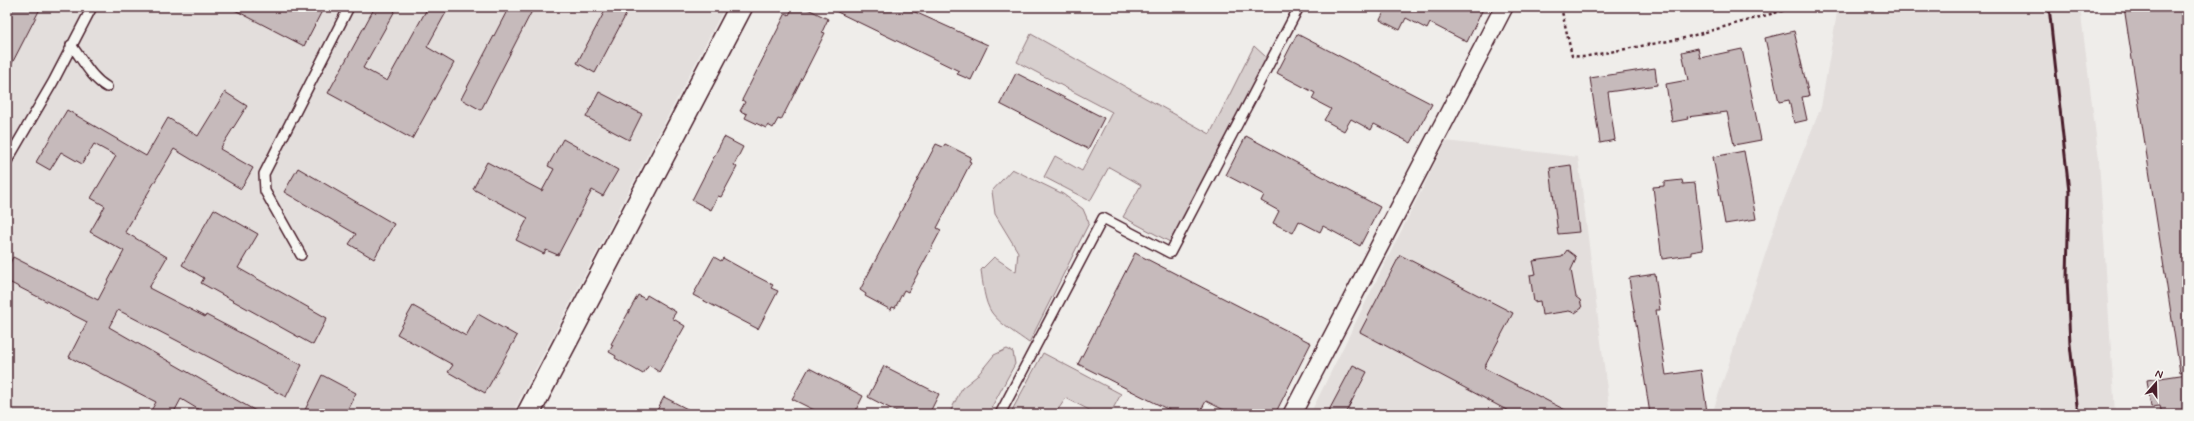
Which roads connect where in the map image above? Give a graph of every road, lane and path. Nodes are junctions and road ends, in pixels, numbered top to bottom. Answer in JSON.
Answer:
{"nodes":[{"id":1,"x":92,"y":7,"type":"edge"},
{"id":2,"x":349,"y":7,"type":"edge"},
{"id":3,"x":741,"y":7,"type":"edge"},
{"id":4,"x":1299,"y":7,"type":"edge"},
{"id":5,"x":1504,"y":7,"type":"edge"},
{"id":6,"x":1561,"y":7,"type":"edge"},
{"id":7,"x":1796,"y":7,"type":"edge"},
{"id":8,"x":72,"y":45,"type":"junction"},
{"id":9,"x":107,"y":87,"type":"dead end"},
{"id":10,"x":7,"y":161,"type":"edge"},
{"id":11,"x":301,"y":255,"type":"dead end"},
{"id":12,"x":528,"y":414,"type":"edge"},
{"id":13,"x":1000,"y":414,"type":"edge"},
{"id":14,"x":1292,"y":414,"type":"edge"}],
"edges":[{"from":1,"to":8,"type":"lane"},
{"from":2,"to":11,"type":"lane"},
{"from":3,"to":12,"type":"street"},
{"from":4,"to":13,"type":"lane"},
{"from":5,"to":14,"type":"street"},
{"from":6,"to":7,"type":"path"},
{"from":8,"to":9,"type":"lane"},
{"from":8,"to":10,"type":"lane"}]}
